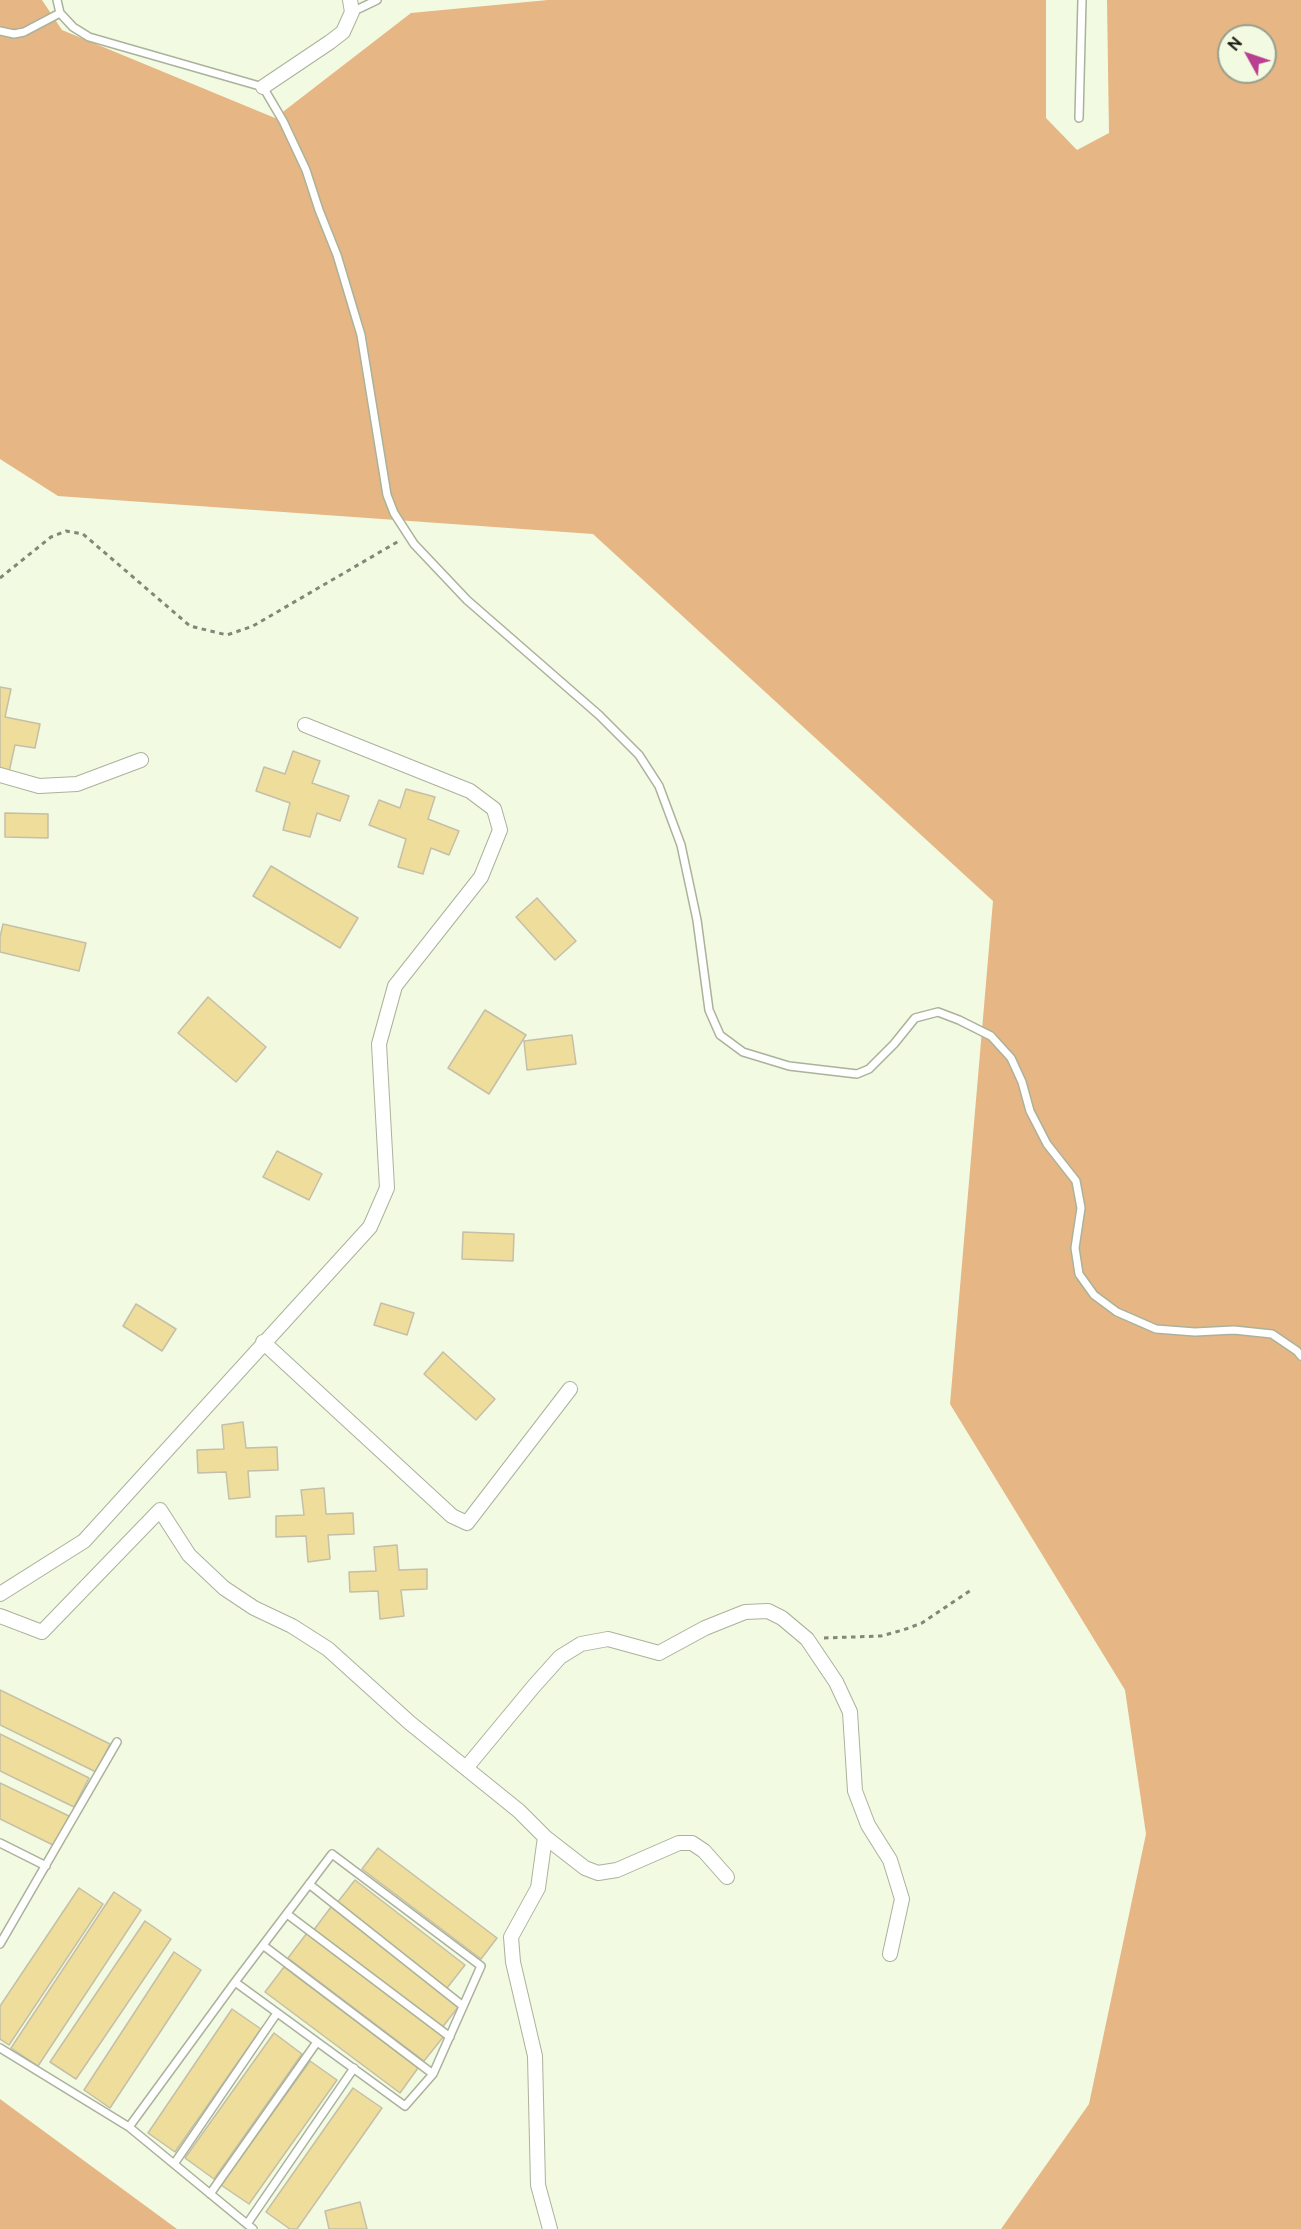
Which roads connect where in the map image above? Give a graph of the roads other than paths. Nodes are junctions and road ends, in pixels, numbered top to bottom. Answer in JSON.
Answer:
{"nodes":[{"id":1,"x":57,"y":0,"type":"edge"},
{"id":2,"x":377,"y":0,"type":"edge"},
{"id":3,"x":1082,"y":0,"type":"edge"},
{"id":4,"x":351,"y":6,"type":"edge"},
{"id":5,"x":60,"y":14,"type":"junction"},
{"id":6,"x":0,"y":32,"type":"edge"},
{"id":7,"x":263,"y":87,"type":"junction"},
{"id":8,"x":1079,"y":118,"type":"dead end"},
{"id":9,"x":305,"y":725,"type":"dead end"},
{"id":10,"x":141,"y":760,"type":"dead end"},
{"id":11,"x":0,"y":775,"type":"edge"},
{"id":12,"x":263,"y":1342,"type":"junction"},
{"id":13,"x":1301,"y":1356,"type":"edge"},
{"id":14,"x":570,"y":1389,"type":"dead end"},
{"id":15,"x":0,"y":1594,"type":"edge"},
{"id":16,"x":0,"y":1616,"type":"edge"},
{"id":17,"x":117,"y":1742,"type":"dead end"},
{"id":18,"x":466,"y":1768,"type":"junction"},
{"id":19,"x":545,"y":1837,"type":"junction"},
{"id":20,"x":0,"y":1843,"type":"edge"},
{"id":21,"x":46,"y":1866,"type":"junction"},
{"id":22,"x":727,"y":1877,"type":"dead end"},
{"id":23,"x":309,"y":1884,"type":"junction"},
{"id":24,"x":287,"y":1914,"type":"junction"},
{"id":25,"x":0,"y":1944,"type":"edge"},
{"id":26,"x":264,"y":1946,"type":"junction"},
{"id":27,"x":890,"y":1954,"type":"dead end"},
{"id":28,"x":235,"y":1982,"type":"junction"},
{"id":29,"x":463,"y":2006,"type":"junction"},
{"id":30,"x":277,"y":2013,"type":"junction"},
{"id":31,"x":450,"y":2037,"type":"junction"},
{"id":32,"x":317,"y":2042,"type":"junction"},
{"id":33,"x":0,"y":2048,"type":"edge"},
{"id":34,"x":354,"y":2068,"type":"junction"},
{"id":35,"x":433,"y":2074,"type":"junction"},
{"id":36,"x":129,"y":2127,"type":"junction"},
{"id":37,"x":174,"y":2164,"type":"junction"},
{"id":38,"x":210,"y":2193,"type":"junction"},
{"id":39,"x":250,"y":2227,"type":"edge"},
{"id":40,"x":550,"y":2229,"type":"edge"}],
"edges":[{"from":1,"to":5,"type":"lane"},
{"from":2,"to":4,"type":"lane"},
{"from":3,"to":8,"type":"lane"},
{"from":4,"to":7,"type":"street"},
{"from":5,"to":6,"type":"lane"},
{"from":5,"to":7,"type":"lane"},
{"from":7,"to":13,"type":"lane"},
{"from":9,"to":12,"type":"street"},
{"from":10,"to":11,"type":"street"},
{"from":12,"to":14,"type":"street"},
{"from":12,"to":15,"type":"street"},
{"from":16,"to":18,"type":"street"},
{"from":17,"to":21,"type":"lane"},
{"from":18,"to":19,"type":"street"},
{"from":18,"to":27,"type":"street"},
{"from":19,"to":22,"type":"street"},
{"from":19,"to":40,"type":"street"},
{"from":20,"to":21,"type":"lane"},
{"from":21,"to":25,"type":"lane"},
{"from":23,"to":24,"type":"lane"},
{"from":23,"to":29,"type":"lane"},
{"from":23,"to":29,"type":"lane"},
{"from":24,"to":26,"type":"lane"},
{"from":24,"to":31,"type":"lane"},
{"from":26,"to":28,"type":"lane"},
{"from":26,"to":35,"type":"lane"},
{"from":28,"to":30,"type":"lane"},
{"from":28,"to":36,"type":"lane"},
{"from":29,"to":31,"type":"lane"},
{"from":30,"to":32,"type":"lane"},
{"from":30,"to":37,"type":"lane"},
{"from":31,"to":35,"type":"lane"},
{"from":32,"to":34,"type":"lane"},
{"from":32,"to":38,"type":"lane"},
{"from":33,"to":36,"type":"lane"},
{"from":34,"to":35,"type":"lane"},
{"from":34,"to":39,"type":"lane"},
{"from":36,"to":37,"type":"lane"},
{"from":37,"to":38,"type":"lane"},
{"from":38,"to":39,"type":"lane"}]}
